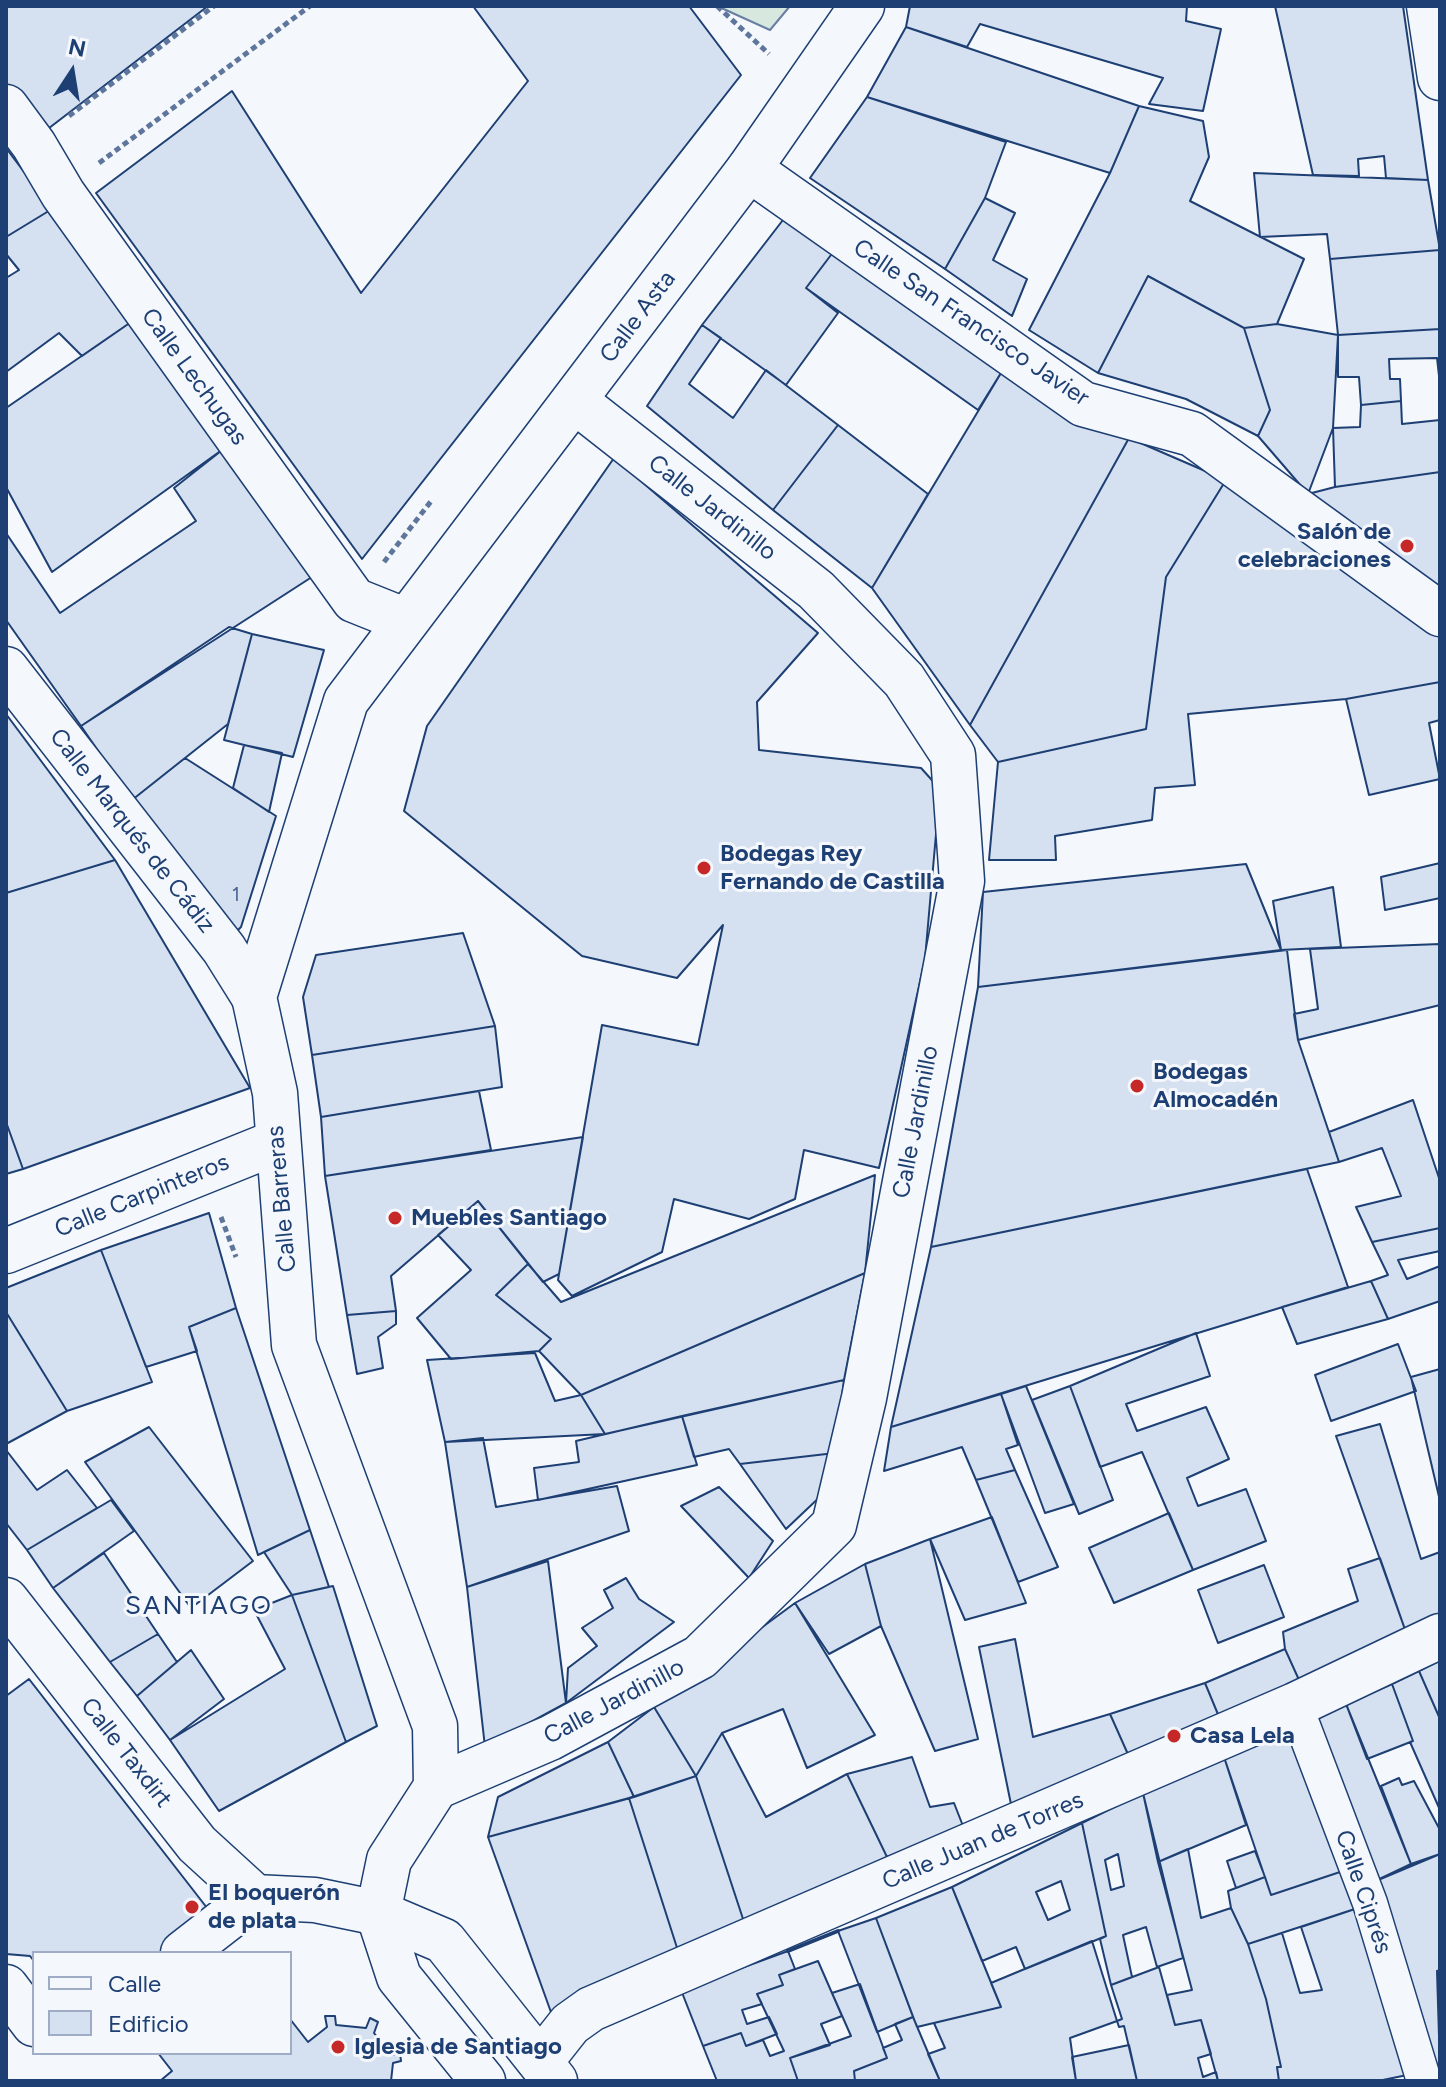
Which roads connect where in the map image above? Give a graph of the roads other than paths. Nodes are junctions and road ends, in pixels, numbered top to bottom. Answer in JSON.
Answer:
{"nodes":[{"id":1,"x":862,"y":6,"type":"edge"},
{"id":2,"x":1429,"y":6,"type":"edge"},
{"id":3,"x":1440,"y":78,"type":"edge"},
{"id":4,"x":6,"y":107,"type":"edge"},
{"id":5,"x":749,"y":169,"type":"junction"},
{"id":6,"x":575,"y":401,"type":"junction"},
{"id":7,"x":1440,"y":614,"type":"edge"},
{"id":8,"x":404,"y":620,"type":"junction"},
{"id":9,"x":6,"y":669,"type":"edge"},
{"id":10,"x":254,"y":997,"type":"junction"},
{"id":11,"x":277,"y":1142,"type":"junction"},
{"id":12,"x":6,"y":1251,"type":"edge"},
{"id":13,"x":6,"y":1600,"type":"edge"},
{"id":14,"x":1440,"y":1636,"type":"edge"},
{"id":15,"x":1295,"y":1705,"type":"junction"},
{"id":16,"x":436,"y":1787,"type":"junction"},
{"id":17,"x":255,"y":1897,"type":"junction"},
{"id":18,"x":378,"y":1913,"type":"junction"},
{"id":19,"x":186,"y":1951,"type":"edge"},
{"id":20,"x":6,"y":1987,"type":"edge"},
{"id":21,"x":32,"y":2021,"type":"edge"},
{"id":22,"x":548,"y":2072,"type":"edge"},
{"id":23,"x":483,"y":2081,"type":"edge"},
{"id":24,"x":1424,"y":2081,"type":"edge"}],
"edges":[{"from":1,"to":5,"type":"street","name":"Calle Asta"},
{"from":2,"to":3,"type":"street"},
{"from":4,"to":8,"type":"street","name":"Calle Lechugas"},
{"from":5,"to":6,"type":"street","name":"Calle Asta"},
{"from":5,"to":7,"type":"street","name":"Calle San Francisco Javier"},
{"from":6,"to":8,"type":"street","name":"Calle Asta"},
{"from":6,"to":16,"type":"street","name":"Calle Jardinillo"},
{"from":8,"to":10,"type":"street","name":"Calle Barreras"},
{"from":9,"to":10,"type":"street","name":"Calle Marqués de Cádiz"},
{"from":10,"to":11,"type":"street","name":"Calle Barreras"},
{"from":11,"to":12,"type":"street","name":"Calle Carpinteros"},
{"from":11,"to":16,"type":"street","name":"Calle Barreras"},
{"from":13,"to":17,"type":"street","name":"Calle Taxdirt"},
{"from":14,"to":15,"type":"street","name":"Calle Juan de Torres"},
{"from":15,"to":22,"type":"street","name":"Calle Juan de Torres"},
{"from":15,"to":24,"type":"street","name":"Calle Ciprés"},
{"from":16,"to":18,"type":"street"},
{"from":17,"to":18,"type":"street"},
{"from":17,"to":19,"type":"street"},
{"from":18,"to":22,"type":"street"},
{"from":18,"to":23,"type":"street"},
{"from":20,"to":21,"type":"street"}]}
